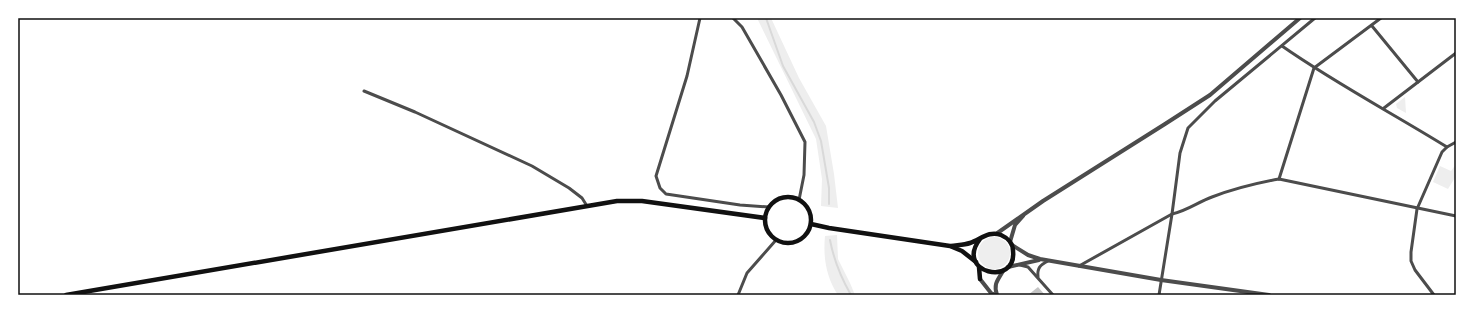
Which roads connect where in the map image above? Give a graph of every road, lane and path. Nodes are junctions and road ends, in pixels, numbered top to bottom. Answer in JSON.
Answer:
{"nodes":[{"id":1,"x":700,"y":18,"type":"edge"},
{"id":2,"x":733,"y":18,"type":"edge"},
{"id":3,"x":1300,"y":18,"type":"edge"},
{"id":4,"x":1315,"y":18,"type":"edge"},
{"id":5,"x":1381,"y":18,"type":"edge"},
{"id":6,"x":1372,"y":26,"type":"junction"},
{"id":7,"x":1282,"y":46,"type":"junction"},
{"id":8,"x":1456,"y":53,"type":"edge"},
{"id":9,"x":1314,"y":68,"type":"junction"},
{"id":10,"x":1418,"y":82,"type":"junction"},
{"id":11,"x":364,"y":91,"type":"dead end"},
{"id":12,"x":1384,"y":108,"type":"junction"},
{"id":13,"x":1456,"y":142,"type":"edge"},
{"id":14,"x":1447,"y":146,"type":"junction"},
{"id":15,"x":1279,"y":179,"type":"junction"},
{"id":16,"x":799,"y":200,"type":"junction"},
{"id":17,"x":587,"y":206,"type":"junction"},
{"id":18,"x":769,"y":207,"type":"junction"},
{"id":19,"x":1418,"y":209,"type":"junction"},
{"id":20,"x":1026,"y":212,"type":"junction"},
{"id":21,"x":1172,"y":214,"type":"junction"},
{"id":22,"x":1456,"y":216,"type":"edge"},
{"id":23,"x":765,"y":218,"type":"junction"},
{"id":24,"x":811,"y":224,"type":"junction"},
{"id":25,"x":996,"y":234,"type":"junction"},
{"id":26,"x":980,"y":239,"type":"junction"},
{"id":27,"x":776,"y":240,"type":"junction"},
{"id":28,"x":1011,"y":244,"type":"junction"},
{"id":29,"x":950,"y":246,"type":"junction"},
{"id":30,"x":1040,"y":259,"type":"junction"},
{"id":31,"x":1048,"y":261,"type":"junction"},
{"id":32,"x":978,"y":264,"type":"junction"},
{"id":33,"x":1018,"y":264,"type":"junction"},
{"id":34,"x":1008,"y":267,"type":"junction"},
{"id":35,"x":1078,"y":267,"type":"junction"},
{"id":36,"x":1003,"y":271,"type":"junction"},
{"id":37,"x":1038,"y":277,"type":"junction"},
{"id":38,"x":980,"y":279,"type":"joint"},
{"id":39,"x":1161,"y":280,"type":"junction"},
{"id":40,"x":1235,"y":292,"type":"edge"},
{"id":41,"x":66,"y":295,"type":"edge"},
{"id":42,"x":738,"y":295,"type":"edge"},
{"id":43,"x":997,"y":295,"type":"edge"},
{"id":44,"x":1053,"y":295,"type":"edge"},
{"id":45,"x":1159,"y":295,"type":"edge"},
{"id":46,"x":1269,"y":295,"type":"edge"},
{"id":47,"x":1434,"y":295,"type":"edge"}],
"edges":[{"from":1,"to":18,"type":"street"},
{"from":2,"to":16,"type":"street"},
{"from":3,"to":20,"type":"street"},
{"from":4,"to":7,"type":"street"},
{"from":5,"to":6,"type":"street"},
{"from":6,"to":9,"type":"street"},
{"from":6,"to":10,"type":"street"},
{"from":7,"to":9,"type":"street"},
{"from":7,"to":21,"type":"street"},
{"from":8,"to":10,"type":"street"},
{"from":9,"to":12,"type":"street"},
{"from":9,"to":15,"type":"street"},
{"from":10,"to":12,"type":"street"},
{"from":11,"to":17,"type":"street"},
{"from":12,"to":14,"type":"street"},
{"from":13,"to":14,"type":"street"},
{"from":14,"to":19,"type":"street"},
{"from":15,"to":19,"type":"street"},
{"from":15,"to":21,"type":"street"},
{"from":16,"to":18,"type":"main road"},
{"from":16,"to":24,"type":"main road"},
{"from":17,"to":23,"type":"main road"},
{"from":17,"to":41,"type":"main road"},
{"from":18,"to":23,"type":"main road"},
{"from":19,"to":22,"type":"street"},
{"from":19,"to":47,"type":"street"},
{"from":20,"to":25,"type":"street"},
{"from":20,"to":28,"type":"street"},
{"from":21,"to":35,"type":"street"},
{"from":21,"to":39,"type":"street"},
{"from":23,"to":27,"type":"main road"},
{"from":24,"to":27,"type":"main road"},
{"from":24,"to":29,"type":"main road"},
{"from":25,"to":26,"type":"main road"},
{"from":25,"to":28,"type":"main road"},
{"from":26,"to":29,"type":"main road"},
{"from":26,"to":32,"type":"main road"},
{"from":27,"to":42,"type":"street"},
{"from":28,"to":30,"type":"street"},
{"from":28,"to":34,"type":"main road"},
{"from":29,"to":32,"type":"main road"},
{"from":30,"to":31,"type":"street"},
{"from":30,"to":33,"type":"street"},
{"from":31,"to":35,"type":"street"},
{"from":31,"to":37,"type":"street"},
{"from":32,"to":36,"type":"main road"},
{"from":32,"to":38,"type":"main road"},
{"from":33,"to":34,"type":"street"},
{"from":33,"to":37,"type":"street"},
{"from":34,"to":36,"type":"main road"},
{"from":35,"to":39,"type":"street"},
{"from":36,"to":43,"type":"street"},
{"from":37,"to":44,"type":"street"},
{"from":38,"to":43,"type":"street"},
{"from":39,"to":40,"type":"street"},
{"from":39,"to":45,"type":"street"},
{"from":40,"to":46,"type":"street"}]}
